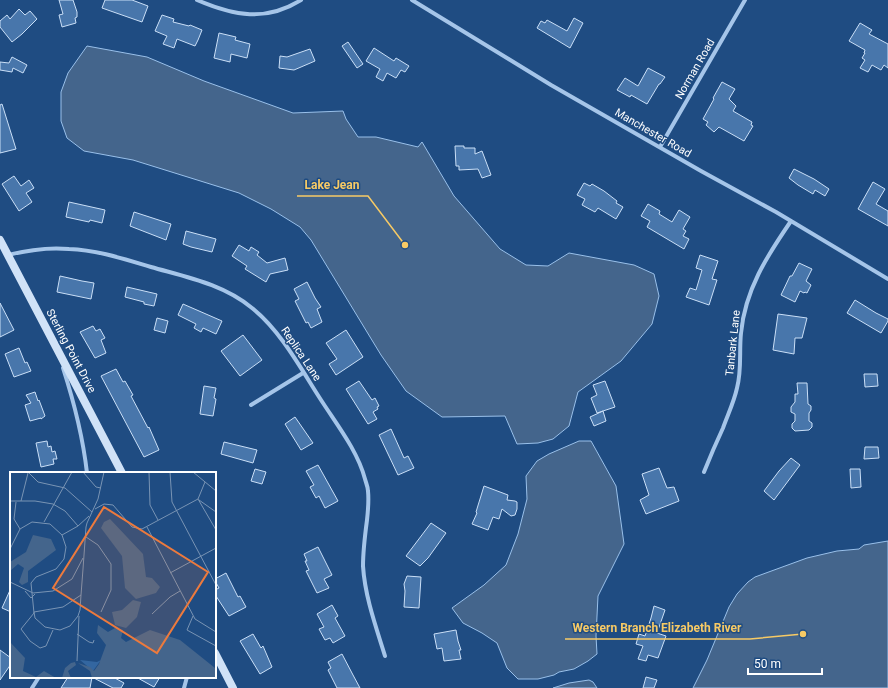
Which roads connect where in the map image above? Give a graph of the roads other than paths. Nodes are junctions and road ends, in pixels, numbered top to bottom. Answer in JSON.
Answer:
{"nodes":[{"id":1,"x":198,"y":0,"type":"edge"},
{"id":2,"x":301,"y":0,"type":"edge"},
{"id":3,"x":412,"y":0,"type":"edge"},
{"id":4,"x":745,"y":0,"type":"edge"},
{"id":5,"x":660,"y":148,"type":"junction"},
{"id":6,"x":791,"y":221,"type":"junction"},
{"id":7,"x":0,"y":240,"type":"edge"},
{"id":8,"x":8,"y":255,"type":"junction"},
{"id":9,"x":888,"y":279,"type":"edge"},
{"id":10,"x":58,"y":350,"type":"junction"},
{"id":11,"x":303,"y":373,"type":"junction"},
{"id":12,"x":251,"y":405,"type":"dead end"},
{"id":13,"x":87,"y":472,"type":"edge"},
{"id":14,"x":121,"y":472,"type":"edge"},
{"id":15,"x":704,"y":472,"type":"dead end"},
{"id":16,"x":216,"y":655,"type":"edge"},
{"id":17,"x":386,"y":656,"type":"dead end"},
{"id":18,"x":38,"y":678,"type":"edge"},
{"id":19,"x":187,"y":678,"type":"edge"},
{"id":20,"x":32,"y":688,"type":"edge"},
{"id":21,"x":184,"y":688,"type":"edge"},
{"id":22,"x":233,"y":688,"type":"edge"}],
"edges":[{"from":1,"to":2,"type":"street"},
{"from":3,"to":5,"type":"street","name":"Manchester Road"},
{"from":4,"to":5,"type":"street","name":"Norman Road"},
{"from":5,"to":6,"type":"street","name":"Manchester Road"},
{"from":6,"to":9,"type":"street","name":"Manchester Road"},
{"from":6,"to":15,"type":"street","name":"Tanbark Lane"},
{"from":7,"to":8,"type":"street","name":"Sterling Point Drive"},
{"from":8,"to":10,"type":"street","name":"Sterling Point Drive"},
{"from":8,"to":11,"type":"street","name":"Replica Lane"},
{"from":10,"to":13,"type":"street"},
{"from":10,"to":14,"type":"street","name":"Sterling Point Drive"},
{"from":11,"to":12,"type":"street"},
{"from":11,"to":17,"type":"street","name":"Replica Lane"},
{"from":16,"to":22,"type":"street"},
{"from":18,"to":20,"type":"street"},
{"from":19,"to":21,"type":"street"}]}
